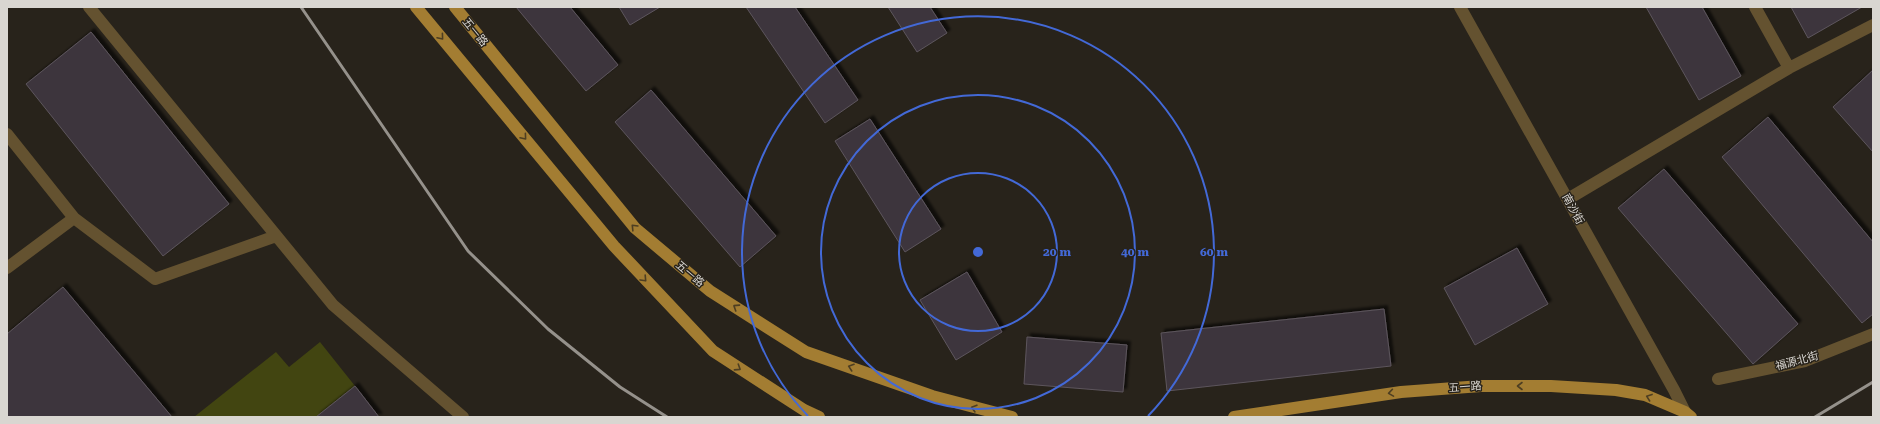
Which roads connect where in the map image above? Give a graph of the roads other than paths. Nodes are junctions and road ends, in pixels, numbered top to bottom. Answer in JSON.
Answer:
{"nodes":[{"id":1,"x":89,"y":7,"type":"edge"},
{"id":2,"x":416,"y":7,"type":"edge"},
{"id":3,"x":455,"y":7,"type":"edge"},
{"id":4,"x":1460,"y":7,"type":"edge"},
{"id":5,"x":1755,"y":7,"type":"edge"},
{"id":6,"x":1873,"y":25,"type":"edge"},
{"id":7,"x":1789,"y":68,"type":"junction"},
{"id":8,"x":7,"y":134,"type":"edge"},
{"id":9,"x":1568,"y":199,"type":"junction"},
{"id":10,"x":74,"y":218,"type":"junction"},
{"id":11,"x":276,"y":236,"type":"junction"},
{"id":12,"x":7,"y":268,"type":"edge"},
{"id":13,"x":1873,"y":334,"type":"edge"},
{"id":14,"x":1718,"y":379,"type":"dead end"},
{"id":15,"x":1687,"y":415,"type":"edge"},
{"id":16,"x":463,"y":417,"type":"edge"},
{"id":17,"x":818,"y":417,"type":"edge"},
{"id":18,"x":1012,"y":417,"type":"edge"},
{"id":19,"x":1234,"y":417,"type":"edge"}],
"edges":[{"from":1,"to":11,"type":"street"},
{"from":2,"to":17,"type":"main road","one_way":true},
{"from":18,"to":3,"type":"main road","name":"五一路","one_way":true},
{"from":4,"to":9,"type":"street","name":"南沙街"},
{"from":5,"to":7,"type":"street"},
{"from":6,"to":7,"type":"street"},
{"from":7,"to":9,"type":"street"},
{"from":8,"to":10,"type":"street"},
{"from":9,"to":15,"type":"street","name":"南沙街"},
{"from":10,"to":11,"type":"street"},
{"from":10,"to":12,"type":"street"},
{"from":11,"to":16,"type":"street"},
{"from":13,"to":14,"type":"street","name":"福源北街"},
{"from":15,"to":19,"type":"main road","name":"五一路","one_way":true}]}
